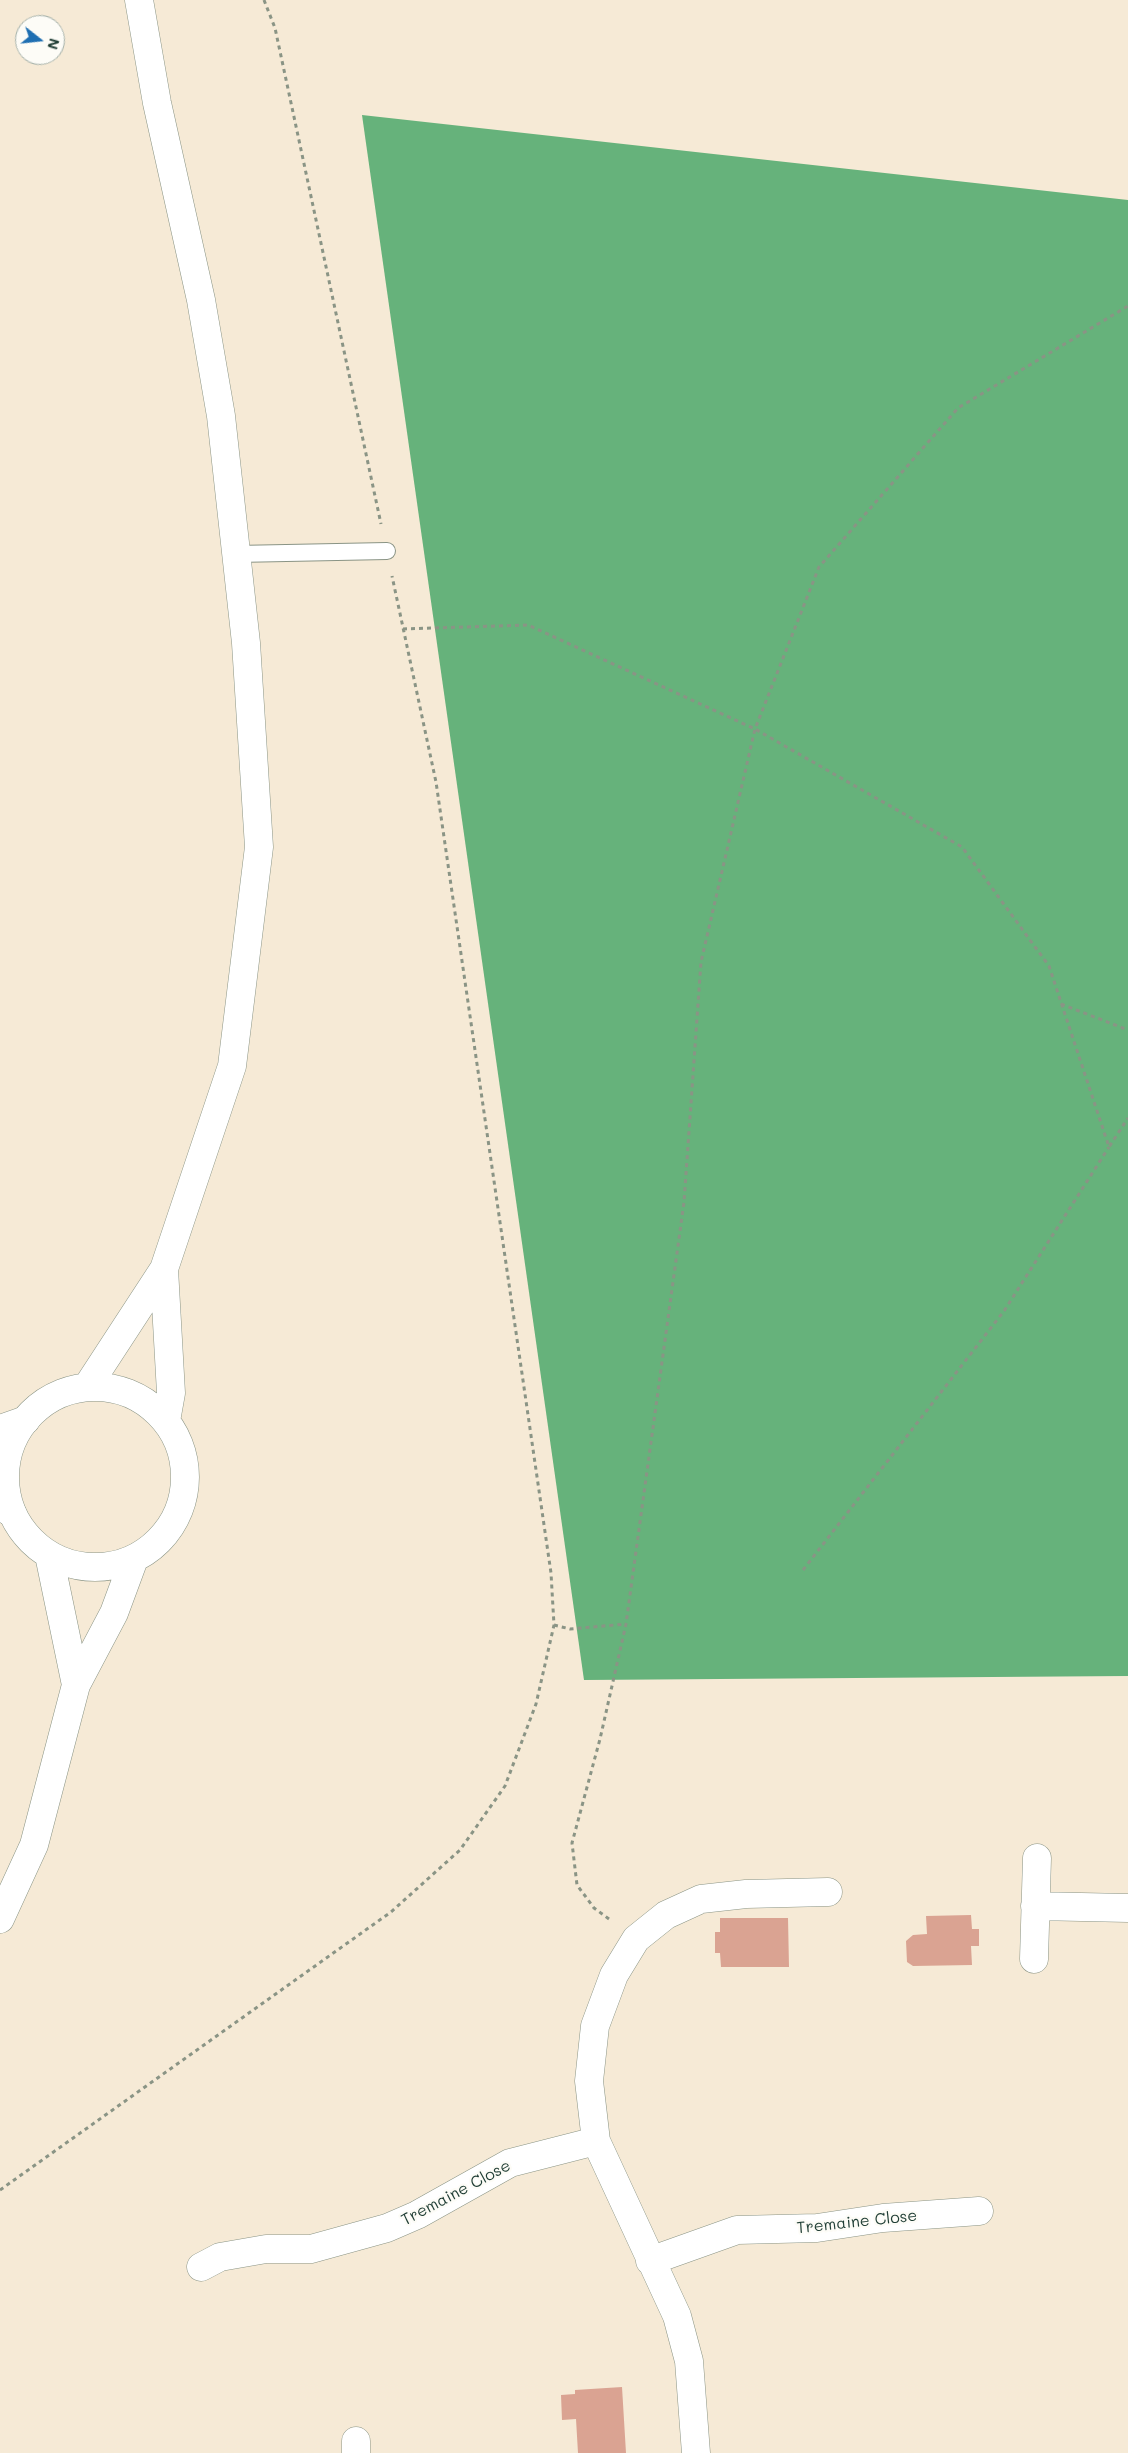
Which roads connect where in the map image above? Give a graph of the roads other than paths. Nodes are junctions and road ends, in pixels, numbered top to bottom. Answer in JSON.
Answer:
{"nodes":[{"id":1,"x":139,"y":0,"type":"edge"},
{"id":2,"x":387,"y":552,"type":"road end"},
{"id":3,"x":236,"y":554,"type":"junction"},
{"id":4,"x":164,"y":1270,"type":"junction"},
{"id":5,"x":87,"y":1387,"type":"junction"},
{"id":6,"x":26,"y":1420,"type":"junction"},
{"id":7,"x":166,"y":1421,"type":"junction"},
{"id":8,"x":0,"y":1429,"type":"edge"},
{"id":9,"x":6,"y":1510,"type":"edge"},
{"id":10,"x":49,"y":1555,"type":"junction"},
{"id":11,"x":134,"y":1559,"type":"junction"},
{"id":12,"x":76,"y":1685,"type":"junction"},
{"id":13,"x":1037,"y":1858,"type":"dead end"},
{"id":14,"x":828,"y":1892,"type":"dead end"},
{"id":15,"x":1035,"y":1906,"type":"junction"},
{"id":16,"x":1128,"y":1908,"type":"edge"},
{"id":17,"x":0,"y":1919,"type":"edge"},
{"id":18,"x":1034,"y":1959,"type":"dead end"},
{"id":19,"x":596,"y":2141,"type":"junction"},
{"id":20,"x":979,"y":2211,"type":"dead end"},
{"id":21,"x":650,"y":2261,"type":"junction"},
{"id":22,"x":201,"y":2267,"type":"dead end"},
{"id":23,"x":696,"y":2453,"type":"edge"}],
"edges":[{"from":1,"to":3,"type":"main road"},
{"from":2,"to":3,"type":"lane"},
{"from":3,"to":4,"type":"main road"},
{"from":4,"to":5,"type":"main road"},
{"from":4,"to":7,"type":"main road"},
{"from":5,"to":6,"type":"main road"},
{"from":5,"to":7,"type":"main road"},
{"from":6,"to":8,"type":"main road"},
{"from":6,"to":9,"type":"main road"},
{"from":7,"to":11,"type":"main road"},
{"from":9,"to":10,"type":"main road"},
{"from":10,"to":11,"type":"main road"},
{"from":10,"to":12,"type":"main road"},
{"from":11,"to":12,"type":"main road"},
{"from":12,"to":17,"type":"main road"},
{"from":13,"to":15,"type":"main road"},
{"from":14,"to":19,"type":"main road"},
{"from":15,"to":16,"type":"main road"},
{"from":15,"to":18,"type":"main road"},
{"from":19,"to":21,"type":"main road"},
{"from":19,"to":22,"type":"main road","name":"Tremaine Close"},
{"from":20,"to":21,"type":"main road","name":"Tremaine Close"},
{"from":21,"to":23,"type":"main road"}]}
